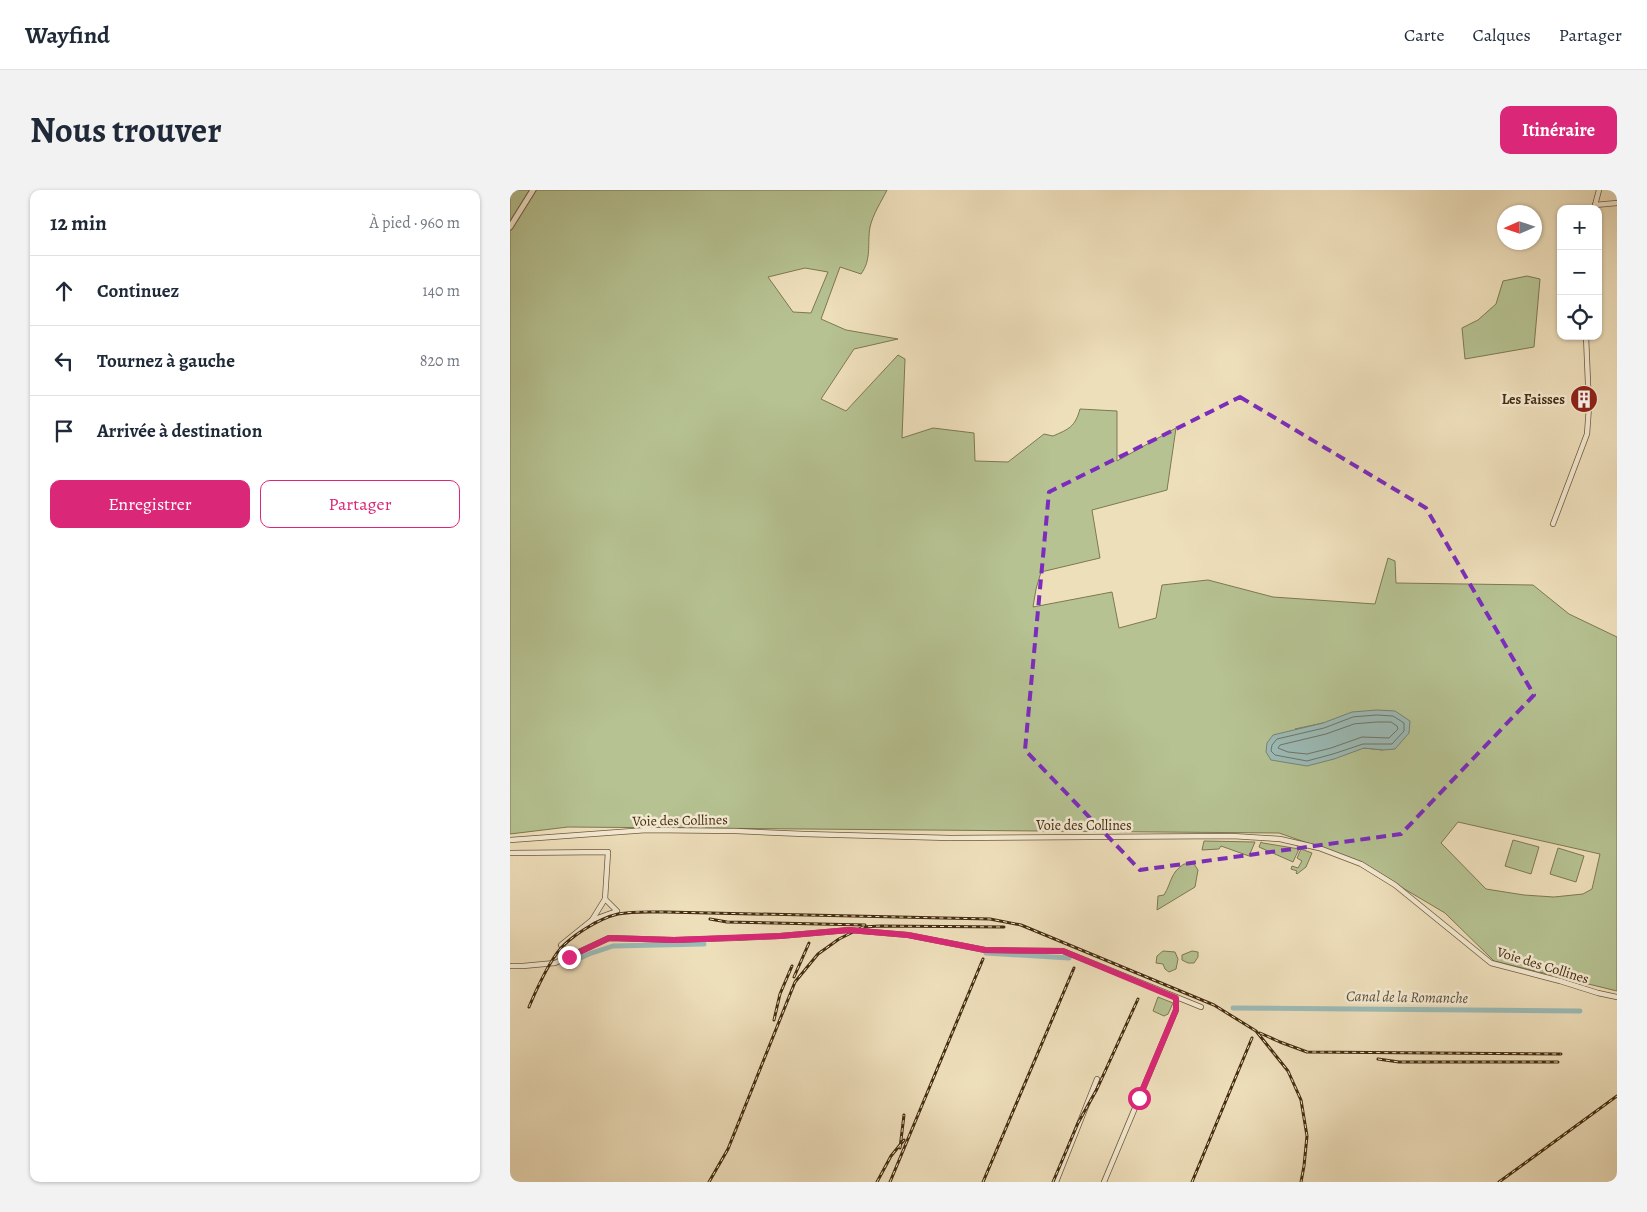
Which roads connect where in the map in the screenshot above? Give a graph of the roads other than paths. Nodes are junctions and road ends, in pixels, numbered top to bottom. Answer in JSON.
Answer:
{"nodes":[{"id":1,"x":533,"y":190,"type":"edge"},
{"id":2,"x":1599,"y":190,"type":"edge"},
{"id":3,"x":1617,"y":203,"type":"edge"},
{"id":4,"x":1595,"y":205,"type":"edge"},
{"id":5,"x":1602,"y":206,"type":"edge"},
{"id":6,"x":510,"y":226,"type":"edge"},
{"id":7,"x":1586,"y":340,"type":"edge"},
{"id":8,"x":1553,"y":524,"type":"dead end"},
{"id":9,"x":510,"y":840,"type":"edge"},
{"id":10,"x":510,"y":853,"type":"edge"},
{"id":11,"x":605,"y":899,"type":"junction"},
{"id":12,"x":592,"y":920,"type":"junction"},
{"id":13,"x":569,"y":957,"type":"junction"},
{"id":14,"x":510,"y":966,"type":"edge"},
{"id":15,"x":1617,"y":997,"type":"edge"},
{"id":16,"x":1176,"y":998,"type":"junction"},
{"id":17,"x":1201,"y":1007,"type":"dead end"},
{"id":18,"x":1096,"y":1079,"type":"dead end"},
{"id":19,"x":1056,"y":1182,"type":"edge"},
{"id":20,"x":1104,"y":1182,"type":"edge"}],
"edges":[{"from":1,"to":6,"type":"street"},
{"from":2,"to":4,"type":"street"},
{"from":3,"to":5,"type":"street"},
{"from":7,"to":8,"type":"street"},
{"from":9,"to":15,"type":"street","name":"Voie des Collines"},
{"from":10,"to":11,"type":"street"},
{"from":11,"to":12,"type":"street"},
{"from":11,"to":12,"type":"street"},
{"from":12,"to":13,"type":"street"},
{"from":13,"to":14,"type":"street"},
{"from":13,"to":16,"type":"street"},
{"from":16,"to":17,"type":"street"},
{"from":16,"to":20,"type":"street"},
{"from":18,"to":19,"type":"street"}]}
